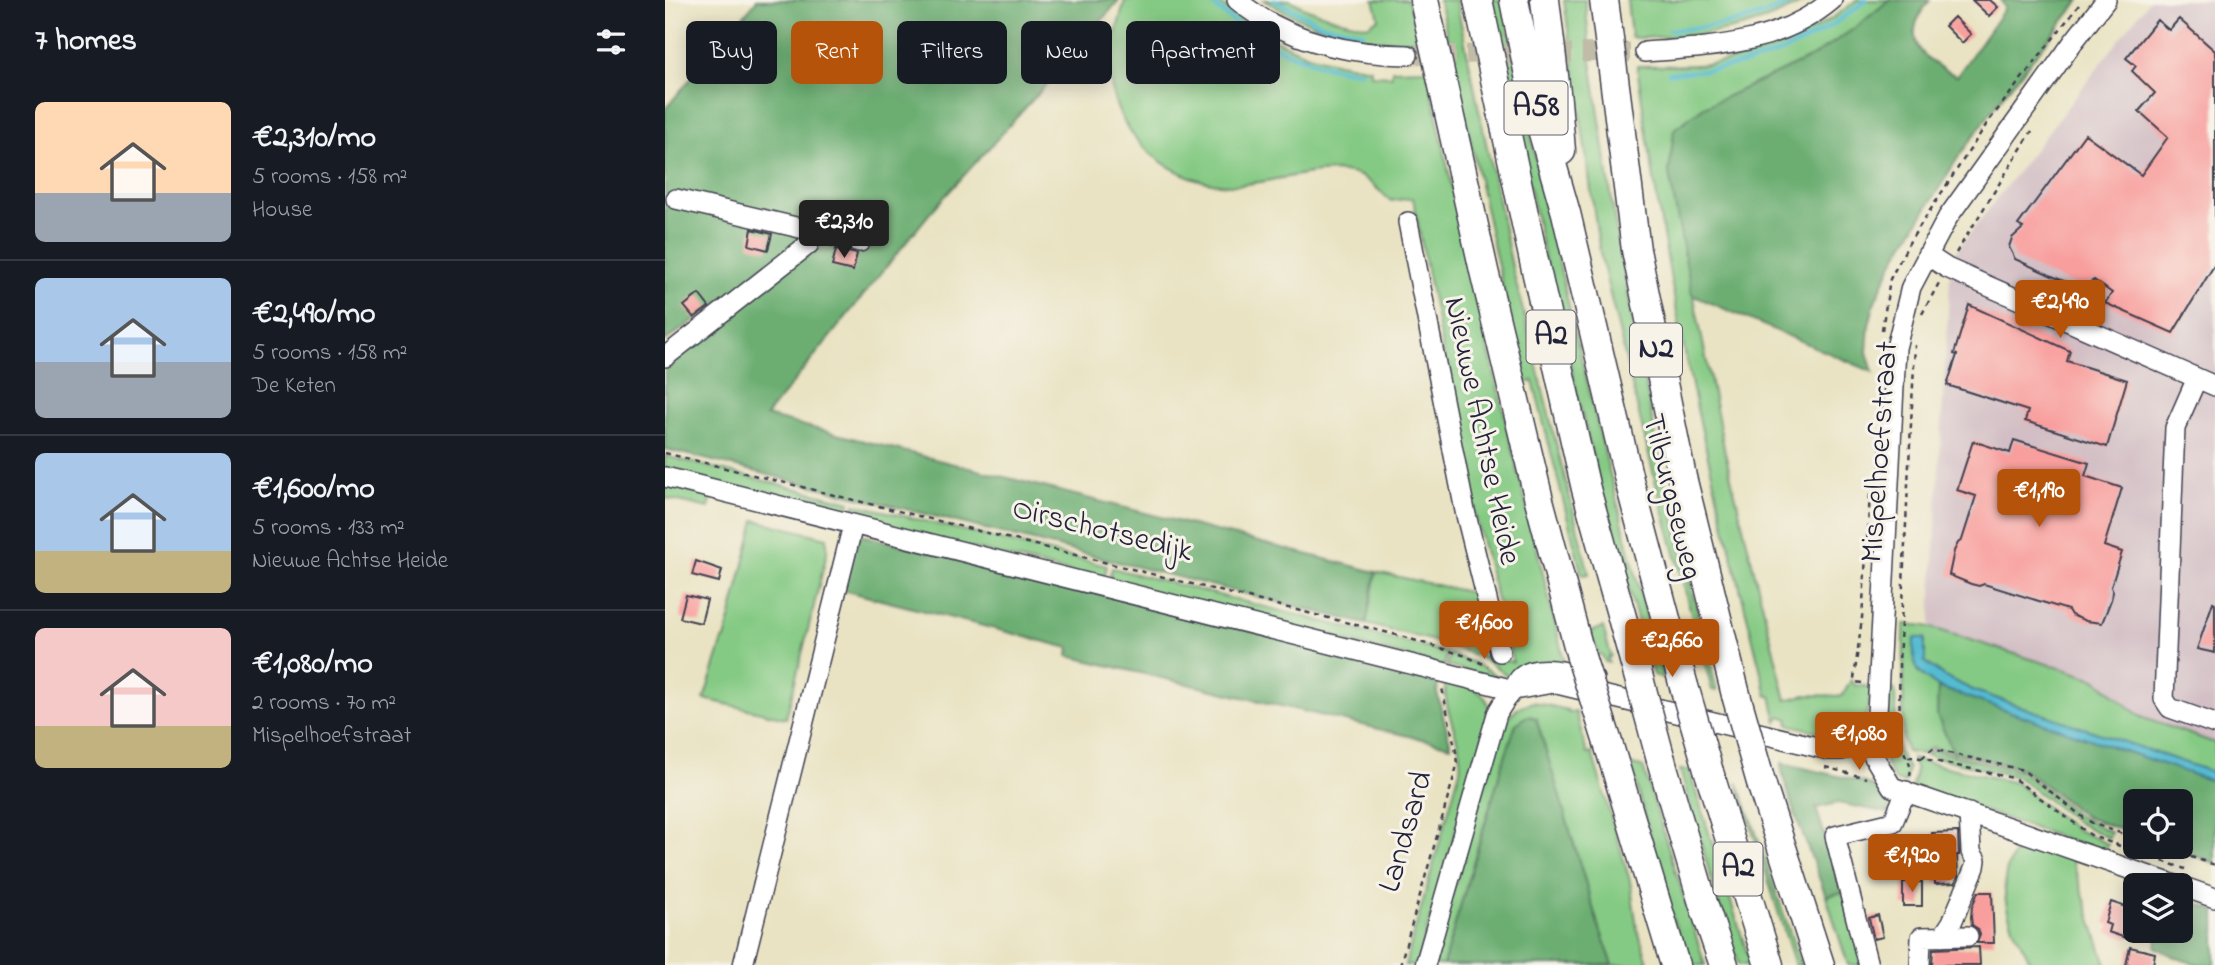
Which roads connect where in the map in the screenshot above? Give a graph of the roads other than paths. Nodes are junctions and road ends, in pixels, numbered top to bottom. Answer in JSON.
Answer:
{"nodes":[{"id":1,"x":1237,"y":0,"type":"edge"},
{"id":2,"x":1424,"y":0,"type":"edge"},
{"id":3,"x":1478,"y":0,"type":"edge"},
{"id":4,"x":1514,"y":0,"type":"edge"},
{"id":5,"x":1545,"y":0,"type":"edge"},
{"id":6,"x":1604,"y":0,"type":"edge"},
{"id":7,"x":1832,"y":0,"type":"edge"},
{"id":8,"x":2106,"y":0,"type":"edge"},
{"id":9,"x":1645,"y":52,"type":"tunnel mouth"},
{"id":10,"x":1408,"y":55,"type":"tunnel mouth"},
{"id":11,"x":676,"y":200,"type":"dead end"},
{"id":12,"x":1566,"y":213,"type":"junction"},
{"id":13,"x":1408,"y":222,"type":"dead end"},
{"id":14,"x":812,"y":231,"type":"junction"},
{"id":15,"x":860,"y":242,"type":"dead end"},
{"id":16,"x":1927,"y":255,"type":"junction"},
{"id":17,"x":665,"y":357,"type":"edge"},
{"id":18,"x":2206,"y":382,"type":"edge"},
{"id":19,"x":665,"y":477,"type":"edge"},
{"id":20,"x":853,"y":525,"type":"junction"},
{"id":21,"x":1495,"y":660,"type":"road end"},
{"id":22,"x":1514,"y":690,"type":"junction"},
{"id":23,"x":2215,"y":724,"type":"edge"},
{"id":24,"x":1861,"y":735,"type":"junction"},
{"id":25,"x":1899,"y":789,"type":"junction"},
{"id":26,"x":1969,"y":813,"type":"junction"},
{"id":27,"x":2158,"y":873,"type":"edge"},
{"id":28,"x":2193,"y":886,"type":"edge"},
{"id":29,"x":2215,"y":898,"type":"edge"},
{"id":30,"x":1968,"y":936,"type":"dead end"},
{"id":31,"x":1942,"y":937,"type":"junction"},
{"id":32,"x":743,"y":965,"type":"edge"},
{"id":33,"x":1425,"y":965,"type":"edge"},
{"id":34,"x":1675,"y":965,"type":"edge"},
{"id":35,"x":1724,"y":965,"type":"edge"},
{"id":36,"x":1769,"y":965,"type":"edge"},
{"id":37,"x":1820,"y":965,"type":"edge"},
{"id":38,"x":1868,"y":965,"type":"edge"},
{"id":39,"x":1920,"y":965,"type":"edge"}],
"edges":[{"from":1,"to":10,"type":"street"},
{"from":2,"to":34,"type":"highway","bridge":true},
{"from":3,"to":35,"type":"highway","number":"A2","bridge":true},
{"from":4,"to":12,"type":"highway","name":"Tilburgseweg","number":"A58"},
{"from":5,"to":12,"type":"highway","number":"A2"},
{"from":6,"to":37,"type":"highway","name":"Tilburgseweg","number":"N2","bridge":true},
{"from":7,"to":9,"type":"street"},
{"from":8,"to":16,"type":"street","name":"Mispelhoefstraat"},
{"from":11,"to":14,"type":"street"},
{"from":12,"to":36,"type":"highway","name":"Tilburgseweg","number":"A2","bridge":true},
{"from":13,"to":21,"type":"street","name":"Nieuwe Achtse Heide"},
{"from":14,"to":15,"type":"street"},
{"from":14,"to":17,"type":"street"},
{"from":16,"to":18,"type":"street"},
{"from":16,"to":24,"type":"street","name":"Mispelhoefstraat"},
{"from":18,"to":23,"type":"street"},
{"from":19,"to":20,"type":"street","name":"Oirschotsedijk"},
{"from":20,"to":22,"type":"street","name":"Oirschotsedijk"},
{"from":20,"to":32,"type":"street"},
{"from":22,"to":24,"type":"street"},
{"from":22,"to":33,"type":"street","name":"Landsard"},
{"from":24,"to":25,"type":"street"},
{"from":25,"to":26,"type":"street"},
{"from":25,"to":38,"type":"street"},
{"from":26,"to":27,"type":"street"},
{"from":26,"to":31,"type":"street"},
{"from":28,"to":29,"type":"street"},
{"from":30,"to":31,"type":"street"},
{"from":31,"to":39,"type":"street"}]}
